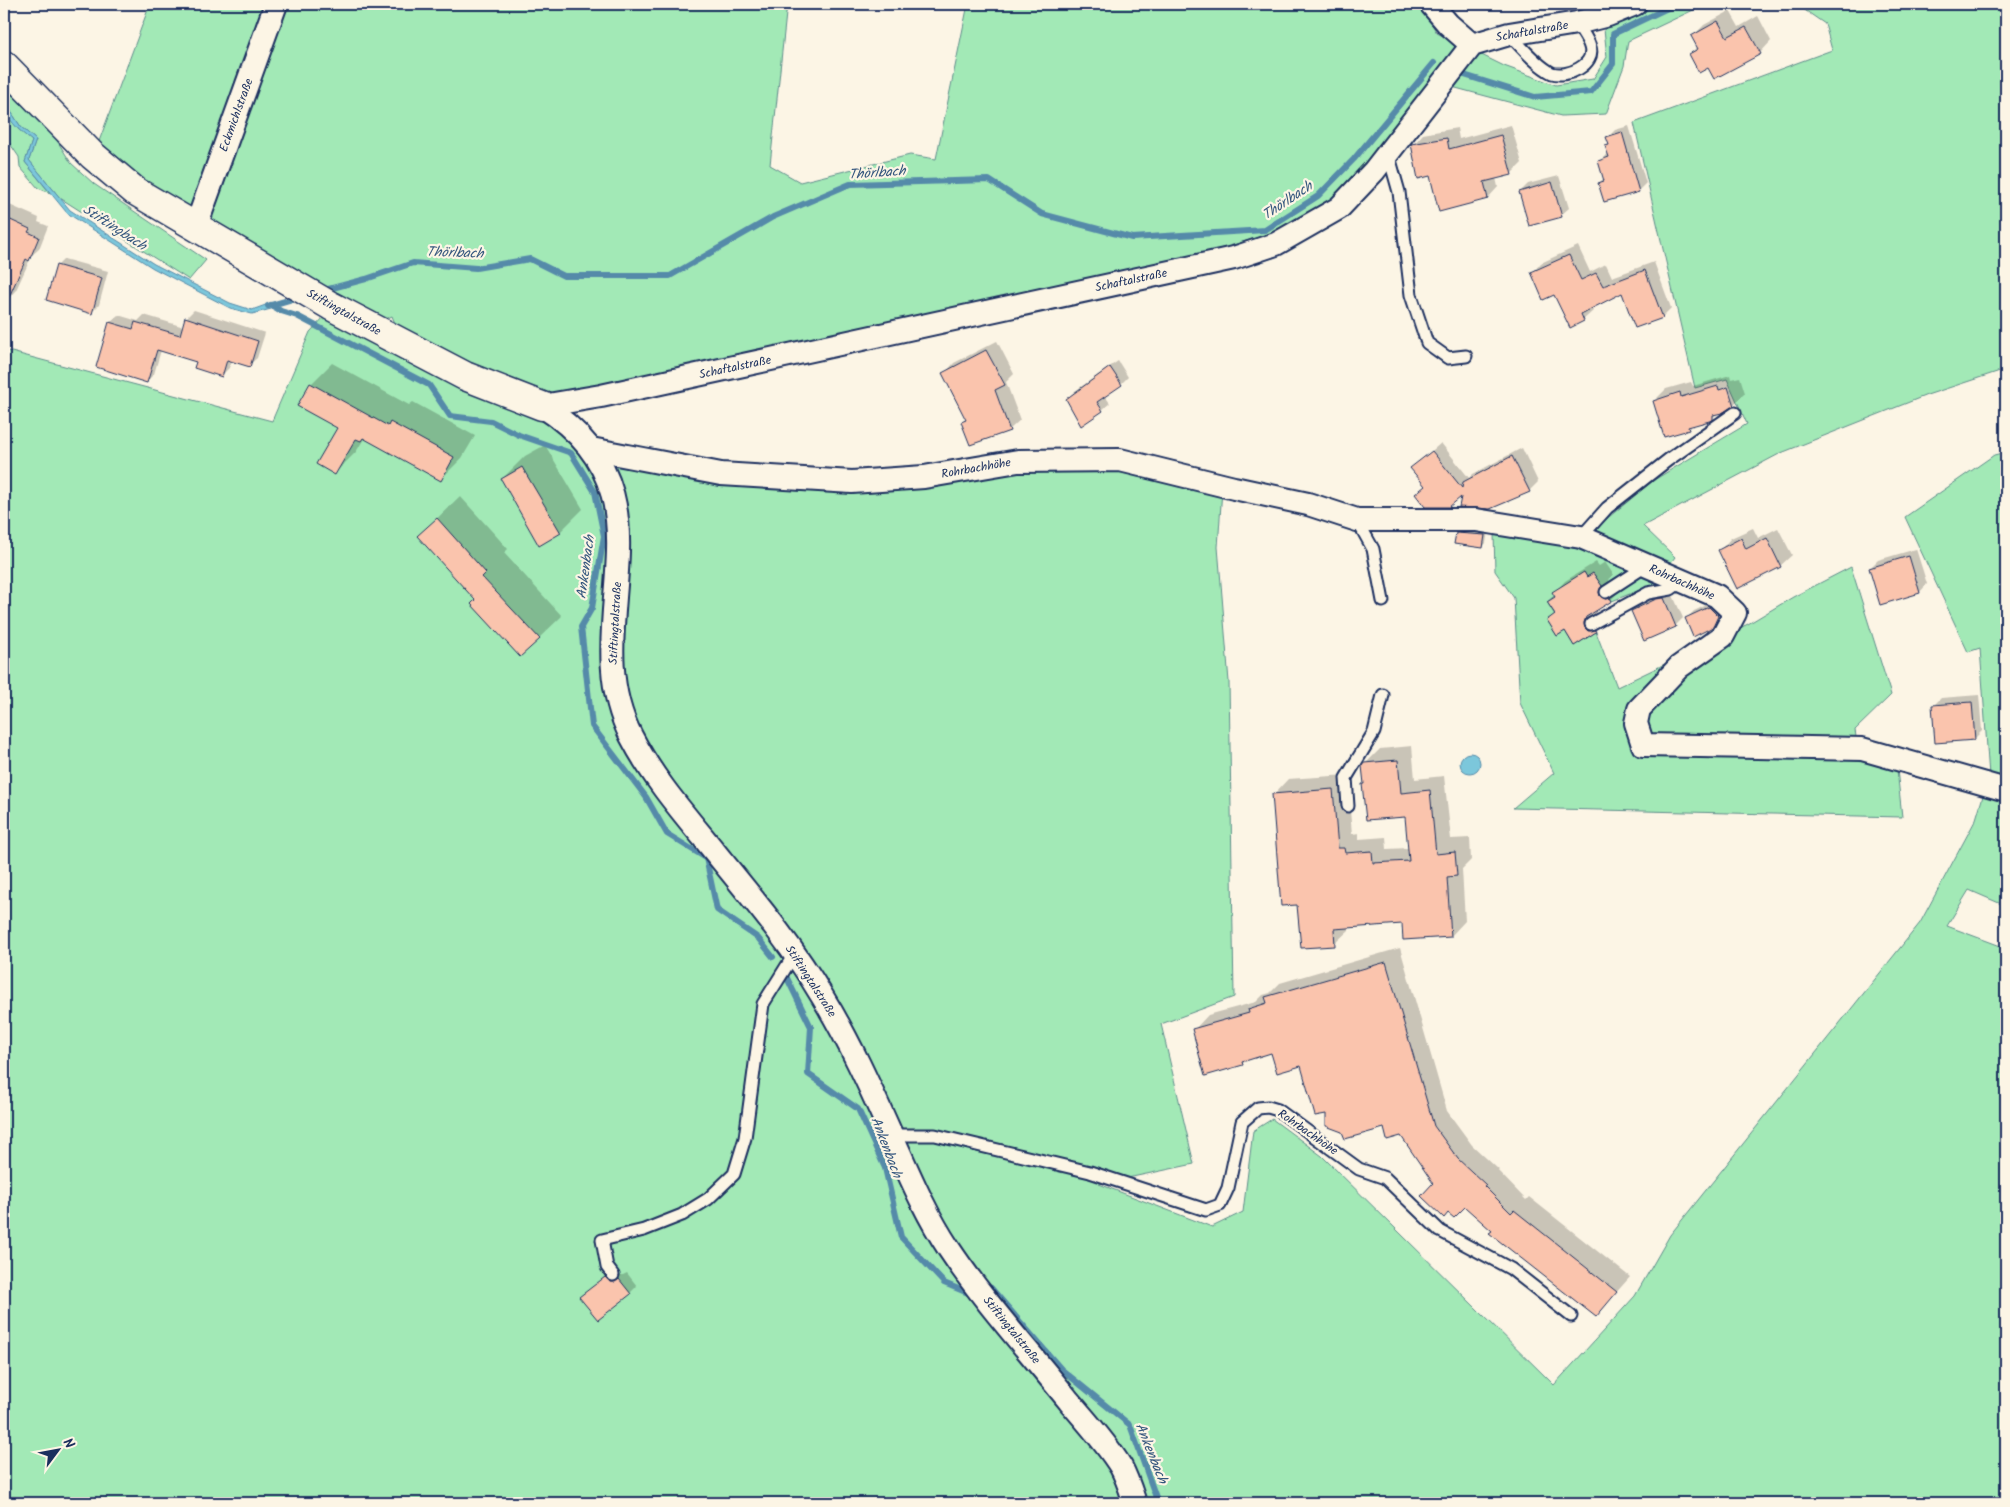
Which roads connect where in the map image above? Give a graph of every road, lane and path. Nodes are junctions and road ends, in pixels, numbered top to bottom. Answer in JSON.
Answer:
{"nodes":[{"id":1,"x":276,"y":4,"type":"edge"},
{"id":2,"x":1431,"y":4,"type":"edge"},
{"id":3,"x":1635,"y":4,"type":"edge"},
{"id":4,"x":1577,"y":23,"type":"junction"},
{"id":5,"x":1509,"y":34,"type":"junction"},
{"id":6,"x":1472,"y":45,"type":"junction"},
{"id":7,"x":4,"y":65,"type":"edge"},
{"id":8,"x":1388,"y":153,"type":"junction"},
{"id":9,"x":196,"y":226,"type":"junction"},
{"id":10,"x":1466,"y":356,"type":"dead end"},
{"id":11,"x":542,"y":406,"type":"junction"},
{"id":12,"x":1735,"y":413,"type":"dead end"},
{"id":13,"x":591,"y":448,"type":"junction"},
{"id":14,"x":1357,"y":520,"type":"junction"},
{"id":15,"x":1581,"y":537,"type":"junction"},
{"id":16,"x":1646,"y":566,"type":"junction"},
{"id":17,"x":1682,"y":581,"type":"junction"},
{"id":18,"x":1606,"y":592,"type":"dead end"},
{"id":19,"x":1383,"y":601,"type":"dead end"},
{"id":20,"x":1591,"y":624,"type":"dead end"},
{"id":21,"x":1383,"y":694,"type":"dead end"},
{"id":22,"x":2006,"y":790,"type":"edge"},
{"id":23,"x":1348,"y":806,"type":"dead end"},
{"id":24,"x":795,"y":953,"type":"junction"},
{"id":25,"x":892,"y":1135,"type":"junction"},
{"id":26,"x":612,"y":1275,"type":"dead end"},
{"id":27,"x":1570,"y":1316,"type":"dead end"},
{"id":28,"x":1135,"y":1503,"type":"edge"}],
"edges":[{"from":1,"to":9,"type":"street","name":"Eckmichlstraße"},
{"from":2,"to":6,"type":"street"},
{"from":3,"to":4,"type":"street","name":"Schaftalstraße"},
{"from":4,"to":5,"type":"street","name":"Schaftalstraße"},
{"from":4,"to":5,"type":"lane"},
{"from":5,"to":6,"type":"street","name":"Schaftalstraße"},
{"from":6,"to":8,"type":"street","name":"Schaftalstraße"},
{"from":7,"to":9,"type":"street","name":"Stiftingtalstraße"},
{"from":8,"to":10,"type":"lane"},
{"from":8,"to":11,"type":"street","name":"Schaftalstraße"},
{"from":9,"to":11,"type":"street","name":"Stiftingtalstraße"},
{"from":11,"to":13,"type":"street","name":"Stiftingtalstraße"},
{"from":12,"to":15,"type":"lane"},
{"from":13,"to":14,"type":"street","name":"Rohrbachhöhe"},
{"from":13,"to":24,"type":"street","name":"Stiftingtalstraße"},
{"from":14,"to":15,"type":"street","name":"Rohrbachhöhe"},
{"from":14,"to":19,"type":"lane"},
{"from":15,"to":16,"type":"street","name":"Rohrbachhöhe"},
{"from":16,"to":17,"type":"street","name":"Rohrbachhöhe"},
{"from":16,"to":18,"type":"lane"},
{"from":17,"to":20,"type":"lane"},
{"from":17,"to":22,"type":"street","name":"Rohrbachhöhe"},
{"from":21,"to":23,"type":"lane"},
{"from":24,"to":25,"type":"street","name":"Stiftingtalstraße"},
{"from":24,"to":26,"type":"lane"},
{"from":25,"to":27,"type":"lane","name":"Rohrbachhöhe"},
{"from":25,"to":28,"type":"street","name":"Stiftingtalstraße"}]}
